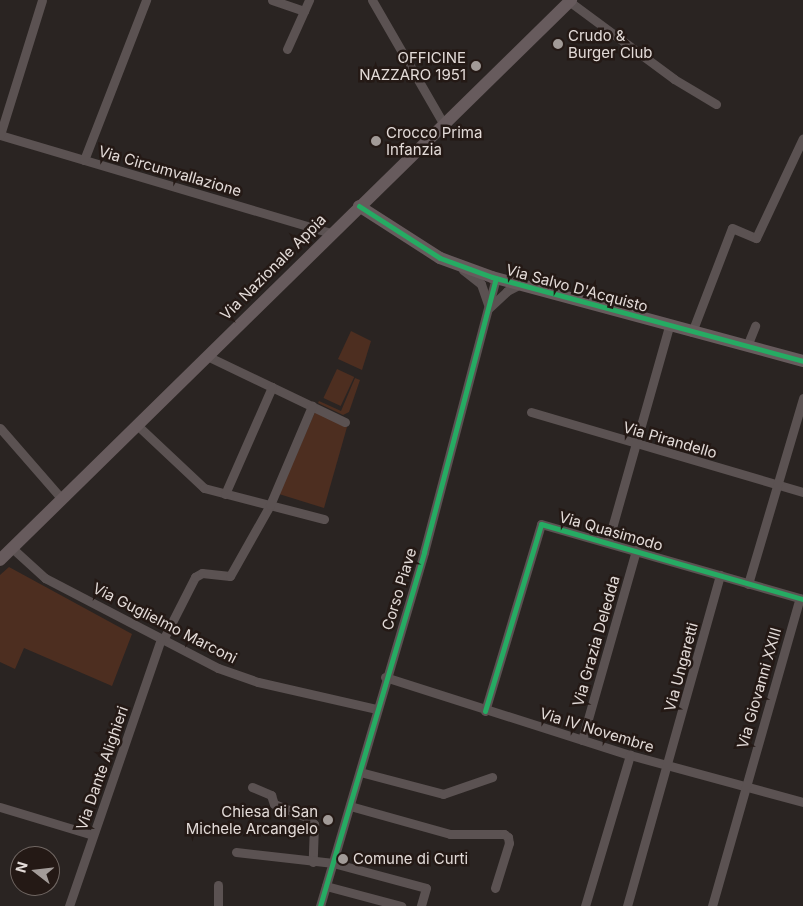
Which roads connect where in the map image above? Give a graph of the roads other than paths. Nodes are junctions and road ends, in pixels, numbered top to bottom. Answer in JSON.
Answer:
{"nodes":[{"id":1,"x":42,"y":0,"type":"edge"},
{"id":2,"x":146,"y":0,"type":"edge"},
{"id":3,"x":272,"y":0,"type":"edge"},
{"id":4,"x":309,"y":0,"type":"edge"},
{"id":5,"x":372,"y":0,"type":"edge"},
{"id":6,"x":570,"y":1,"type":"edge"},
{"id":7,"x":304,"y":11,"type":"junction"},
{"id":8,"x":287,"y":49,"type":"dead end"},
{"id":9,"x":716,"y":104,"type":"dead end"},
{"id":10,"x":443,"y":123,"type":"junction"},
{"id":11,"x":0,"y":135,"type":"edge"},
{"id":12,"x":803,"y":138,"type":"edge"},
{"id":13,"x":84,"y":160,"type":"junction"},
{"id":14,"x":359,"y":206,"type":"junction"},
{"id":15,"x":331,"y":233,"type":"junction"},
{"id":16,"x":453,"y":263,"type":"junction"},
{"id":17,"x":496,"y":278,"type":"junction"},
{"id":18,"x":519,"y":285,"type":"junction"},
{"id":19,"x":489,"y":308,"type":"junction"},
{"id":20,"x":669,"y":326,"type":"junction"},
{"id":21,"x":755,"y":326,"type":"dead end"},
{"id":22,"x":692,"y":332,"type":"junction"},
{"id":23,"x":747,"y":346,"type":"junction"},
{"id":24,"x":206,"y":356,"type":"junction"},
{"id":25,"x":803,"y":361,"type":"edge"},
{"id":26,"x":272,"y":387,"type":"junction"},
{"id":27,"x":803,"y":398,"type":"edge"},
{"id":28,"x":312,"y":406,"type":"junction"},
{"id":29,"x":531,"y":412,"type":"dead end"},
{"id":30,"x":345,"y":422,"type":"dead end"},
{"id":31,"x":137,"y":425,"type":"junction"},
{"id":32,"x":0,"y":428,"type":"edge"},
{"id":33,"x":635,"y":444,"type":"junction"},
{"id":34,"x":778,"y":484,"type":"junction"},
{"id":35,"x":803,"y":492,"type":"edge"},
{"id":36,"x":225,"y":494,"type":"junction"},
{"id":37,"x":62,"y":499,"type":"junction"},
{"id":38,"x":270,"y":505,"type":"junction"},
{"id":39,"x":324,"y":519,"type":"dead end"},
{"id":40,"x":608,"y":542,"type":"junction"},
{"id":41,"x":12,"y":548,"type":"junction"},
{"id":42,"x":636,"y":550,"type":"junction"},
{"id":43,"x":0,"y":560,"type":"edge"},
{"id":44,"x":720,"y":575,"type":"junction"},
{"id":45,"x":748,"y":584,"type":"junction"},
{"id":46,"x":802,"y":599,"type":"edge"},
{"id":47,"x":162,"y":640,"type":"junction"},
{"id":48,"x":385,"y":677,"type":"junction"},
{"id":49,"x":377,"y":709,"type":"junction"},
{"id":50,"x":485,"y":711,"type":"junction"},
{"id":51,"x":582,"y":740,"type":"junction"},
{"id":52,"x":630,"y":755,"type":"junction"},
{"id":53,"x":668,"y":765,"type":"junction"},
{"id":54,"x":360,"y":772,"type":"junction"},
{"id":55,"x":492,"y":777,"type":"dead end"},
{"id":56,"x":745,"y":786,"type":"junction"},
{"id":57,"x":252,"y":787,"type":"dead end"},
{"id":58,"x":803,"y":802,"type":"edge"},
{"id":59,"x":350,"y":806,"type":"junction"},
{"id":60,"x":0,"y":807,"type":"edge"},
{"id":61,"x":94,"y":835,"type":"junction"},
{"id":62,"x":236,"y":852,"type":"dead end"},
{"id":63,"x":313,"y":862,"type":"junction"},
{"id":64,"x":333,"y":862,"type":"junction"},
{"id":65,"x":218,"y":885,"type":"dead end"},
{"id":66,"x":326,"y":886,"type":"junction"},
{"id":67,"x":496,"y":888,"type":"dead end"},
{"id":68,"x":69,"y":906,"type":"edge"},
{"id":69,"x":218,"y":906,"type":"edge"},
{"id":70,"x":320,"y":906,"type":"edge"},
{"id":71,"x":402,"y":906,"type":"edge"},
{"id":72,"x":421,"y":906,"type":"edge"},
{"id":73,"x":585,"y":906,"type":"edge"},
{"id":74,"x":627,"y":906,"type":"edge"},
{"id":75,"x":712,"y":906,"type":"edge"}],
"edges":[{"from":1,"to":11,"type":"street"},
{"from":2,"to":13,"type":"street"},
{"from":3,"to":7,"type":"street"},
{"from":4,"to":7,"type":"street"},
{"from":5,"to":10,"type":"street"},
{"from":6,"to":9,"type":"street"},
{"from":6,"to":10,"type":"main road","name":"Via Nazionale Appia"},
{"from":7,"to":8,"type":"street"},
{"from":10,"to":14,"type":"main road","name":"Via Nazionale Appia"},
{"from":11,"to":13,"type":"street","name":"Via Circumvallazione"},
{"from":12,"to":22,"type":"street"},
{"from":13,"to":15,"type":"street","name":"Via Circumvallazione"},
{"from":14,"to":15,"type":"main road","name":"Via Nazionale Appia"},
{"from":14,"to":16,"type":"main road","name":"Via Salvo D'Acquisto"},
{"from":15,"to":24,"type":"main road","name":"Via Nazionale Appia"},
{"from":16,"to":17,"type":"main road","name":"Via Salvo D'Acquisto"},
{"from":16,"to":19,"type":"street"},
{"from":17,"to":18,"type":"main road","name":"Via Salvo D'Acquisto"},
{"from":17,"to":19,"type":"street","name":"Corso Piave"},
{"from":18,"to":19,"type":"street"},
{"from":18,"to":20,"type":"main road","name":"Via Salvo D'Acquisto"},
{"from":19,"to":48,"type":"street","name":"Corso Piave"},
{"from":20,"to":22,"type":"main road","name":"Via Salvo D'Acquisto"},
{"from":20,"to":33,"type":"street"},
{"from":21,"to":23,"type":"street"},
{"from":22,"to":23,"type":"main road","name":"Via Salvo D'Acquisto"},
{"from":23,"to":25,"type":"main road","name":"Via Salvo D'Acquisto"},
{"from":24,"to":26,"type":"street"},
{"from":24,"to":31,"type":"main road","name":"Via Nazionale Appia"},
{"from":26,"to":28,"type":"street"},
{"from":26,"to":36,"type":"street"},
{"from":27,"to":34,"type":"street"},
{"from":28,"to":30,"type":"street"},
{"from":28,"to":38,"type":"street"},
{"from":29,"to":33,"type":"street","name":"Via Pirandello"},
{"from":31,"to":36,"type":"street"},
{"from":31,"to":37,"type":"main road","name":"Via Nazionale Appia"},
{"from":32,"to":37,"type":"street"},
{"from":33,"to":34,"type":"street","name":"Via Pirandello"},
{"from":33,"to":40,"type":"street"},
{"from":34,"to":35,"type":"street","name":"Via Pirandello"},
{"from":34,"to":45,"type":"street"},
{"from":36,"to":38,"type":"street"},
{"from":37,"to":41,"type":"main road","name":"Via Nazionale Appia"},
{"from":38,"to":39,"type":"street"},
{"from":38,"to":47,"type":"street","name":"Via Dante Alighieri"},
{"from":40,"to":42,"type":"street","name":"Via Quasimodo"},
{"from":40,"to":50,"type":"street","name":"Via Quasimodo"},
{"from":41,"to":43,"type":"main road","name":"Via Nazionale Appia"},
{"from":41,"to":47,"type":"street","name":"Via Guglielmo Marconi"},
{"from":42,"to":44,"type":"street","name":"Via Quasimodo"},
{"from":42,"to":51,"type":"street","name":"Via Grazia Deledda"},
{"from":44,"to":45,"type":"street","name":"Via Quasimodo"},
{"from":44,"to":53,"type":"street","name":"Via Ungaretti"},
{"from":45,"to":46,"type":"street","name":"Via Quasimodo"},
{"from":46,"to":56,"type":"street","name":"Via Giovanni XXIII"},
{"from":47,"to":49,"type":"street","name":"Via Guglielmo Marconi"},
{"from":47,"to":61,"type":"street","name":"Via Dante Alighieri"},
{"from":48,"to":49,"type":"street","name":"Corso Piave"},
{"from":48,"to":50,"type":"street","name":"Via IV Novembre"},
{"from":49,"to":54,"type":"street","name":"Corso Piave"},
{"from":50,"to":51,"type":"street","name":"Via IV Novembre"},
{"from":51,"to":52,"type":"street","name":"Via IV Novembre"},
{"from":52,"to":53,"type":"street","name":"Via IV Novembre"},
{"from":52,"to":73,"type":"street"},
{"from":53,"to":56,"type":"street","name":"Via IV Novembre"},
{"from":53,"to":74,"type":"street","name":"Via Ungaretti"},
{"from":54,"to":55,"type":"street"},
{"from":54,"to":59,"type":"street","name":"Corso Piave"},
{"from":56,"to":58,"type":"street","name":"Via IV Novembre"},
{"from":56,"to":75,"type":"street","name":"Via Giovanni XXIII"},
{"from":57,"to":63,"type":"street"},
{"from":59,"to":64,"type":"street","name":"Corso Piave"},
{"from":59,"to":67,"type":"street"},
{"from":60,"to":61,"type":"street"},
{"from":61,"to":68,"type":"street","name":"Via Dante Alighieri"},
{"from":62,"to":63,"type":"street"},
{"from":63,"to":64,"type":"street"},
{"from":64,"to":66,"type":"street","name":"Corso Piave"},
{"from":64,"to":72,"type":"street"},
{"from":65,"to":69,"type":"street"},
{"from":66,"to":70,"type":"street","name":"Corso Piave"},
{"from":66,"to":71,"type":"street"}]}
